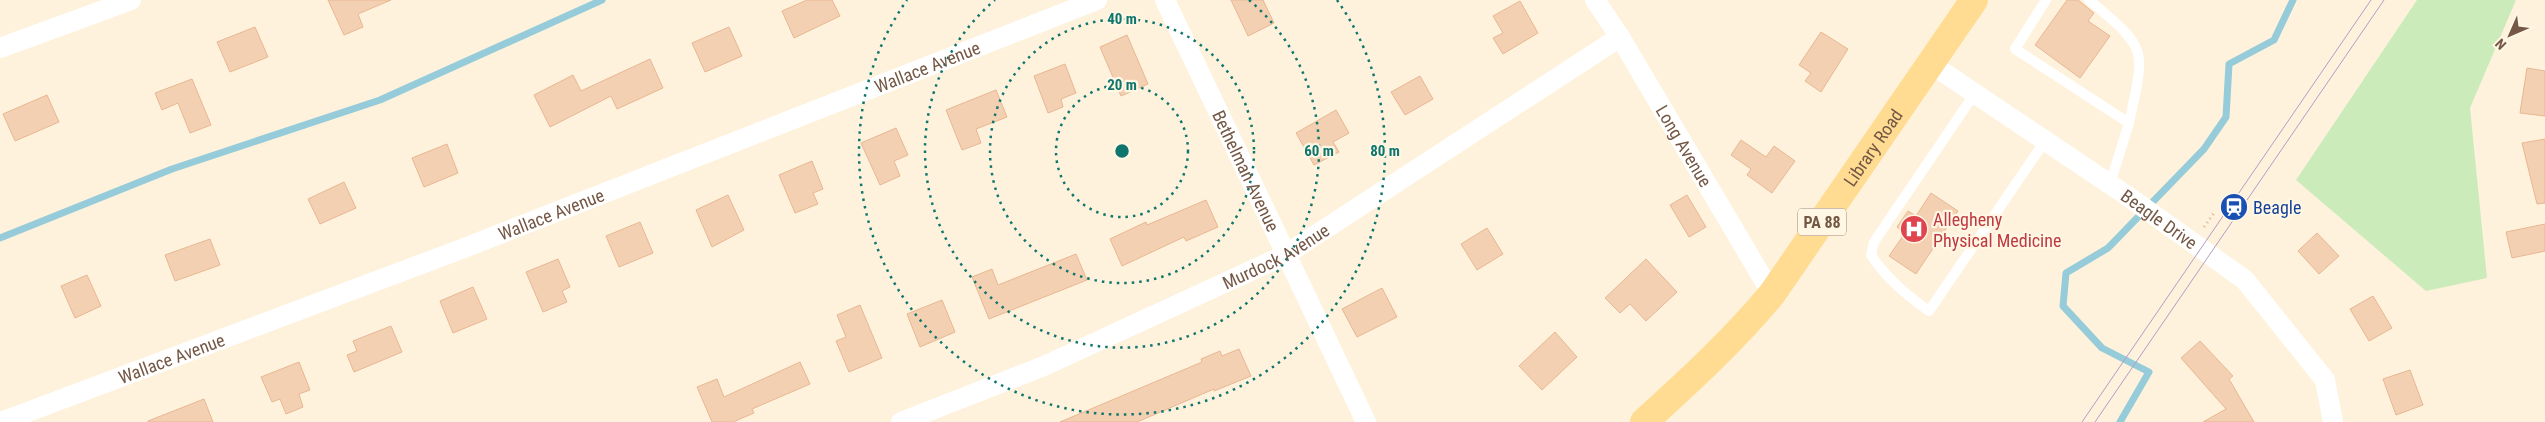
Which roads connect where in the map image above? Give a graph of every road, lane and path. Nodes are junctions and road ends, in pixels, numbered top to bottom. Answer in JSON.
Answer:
{"nodes":[{"id":1,"x":131,"y":0,"type":"edge"},
{"id":2,"x":1097,"y":0,"type":"edge"},
{"id":3,"x":1165,"y":0,"type":"edge"},
{"id":4,"x":1595,"y":0,"type":"edge"},
{"id":5,"x":1974,"y":0,"type":"edge"},
{"id":6,"x":2046,"y":0,"type":"edge"},
{"id":7,"x":2089,"y":0,"type":"edge"},
{"id":8,"x":1620,"y":37,"type":"junction"},
{"id":9,"x":0,"y":48,"type":"edge"},
{"id":10,"x":1931,"y":64,"type":"junction"},
{"id":11,"x":1975,"y":93,"type":"junction"},
{"id":12,"x":2130,"y":123,"type":"junction"},
{"id":13,"x":2045,"y":141,"type":"junction"},
{"id":14,"x":2118,"y":190,"type":"junction"},
{"id":15,"x":1285,"y":255,"type":"junction"},
{"id":16,"x":1772,"y":294,"type":"junction"},
{"id":17,"x":1,"y":422,"type":"edge"},
{"id":18,"x":901,"y":422,"type":"edge"},
{"id":19,"x":1366,"y":422,"type":"edge"},
{"id":20,"x":1644,"y":422,"type":"edge"},
{"id":21,"x":2333,"y":422,"type":"edge"}],
"edges":[{"from":1,"to":9,"type":"street"},
{"from":2,"to":17,"type":"street","name":"Wallace Avenue"},
{"from":3,"to":15,"type":"street","name":"Bethelman Avenue"},
{"from":4,"to":8,"type":"street","name":"Long Avenue"},
{"from":5,"to":10,"type":"main road","name":"Library Road","number":"PA 88"},
{"from":6,"to":12,"type":"lane"},
{"from":7,"to":12,"type":"lane"},
{"from":8,"to":15,"type":"street","name":"Murdock Avenue"},
{"from":8,"to":16,"type":"street","name":"Long Avenue"},
{"from":10,"to":11,"type":"street","name":"Beagle Drive"},
{"from":10,"to":16,"type":"main road","name":"Library Road","number":"PA 88"},
{"from":11,"to":13,"type":"street","name":"Beagle Drive"},
{"from":11,"to":13,"type":"lane"},
{"from":12,"to":14,"type":"lane"},
{"from":13,"to":14,"type":"street","name":"Beagle Drive"},
{"from":14,"to":21,"type":"street","name":"Beagle Drive"},
{"from":15,"to":18,"type":"street","name":"Murdock Avenue"},
{"from":15,"to":19,"type":"street","name":"Bethelman Avenue"},
{"from":16,"to":20,"type":"main road","name":"Library Road","number":"PA 88"}]}
